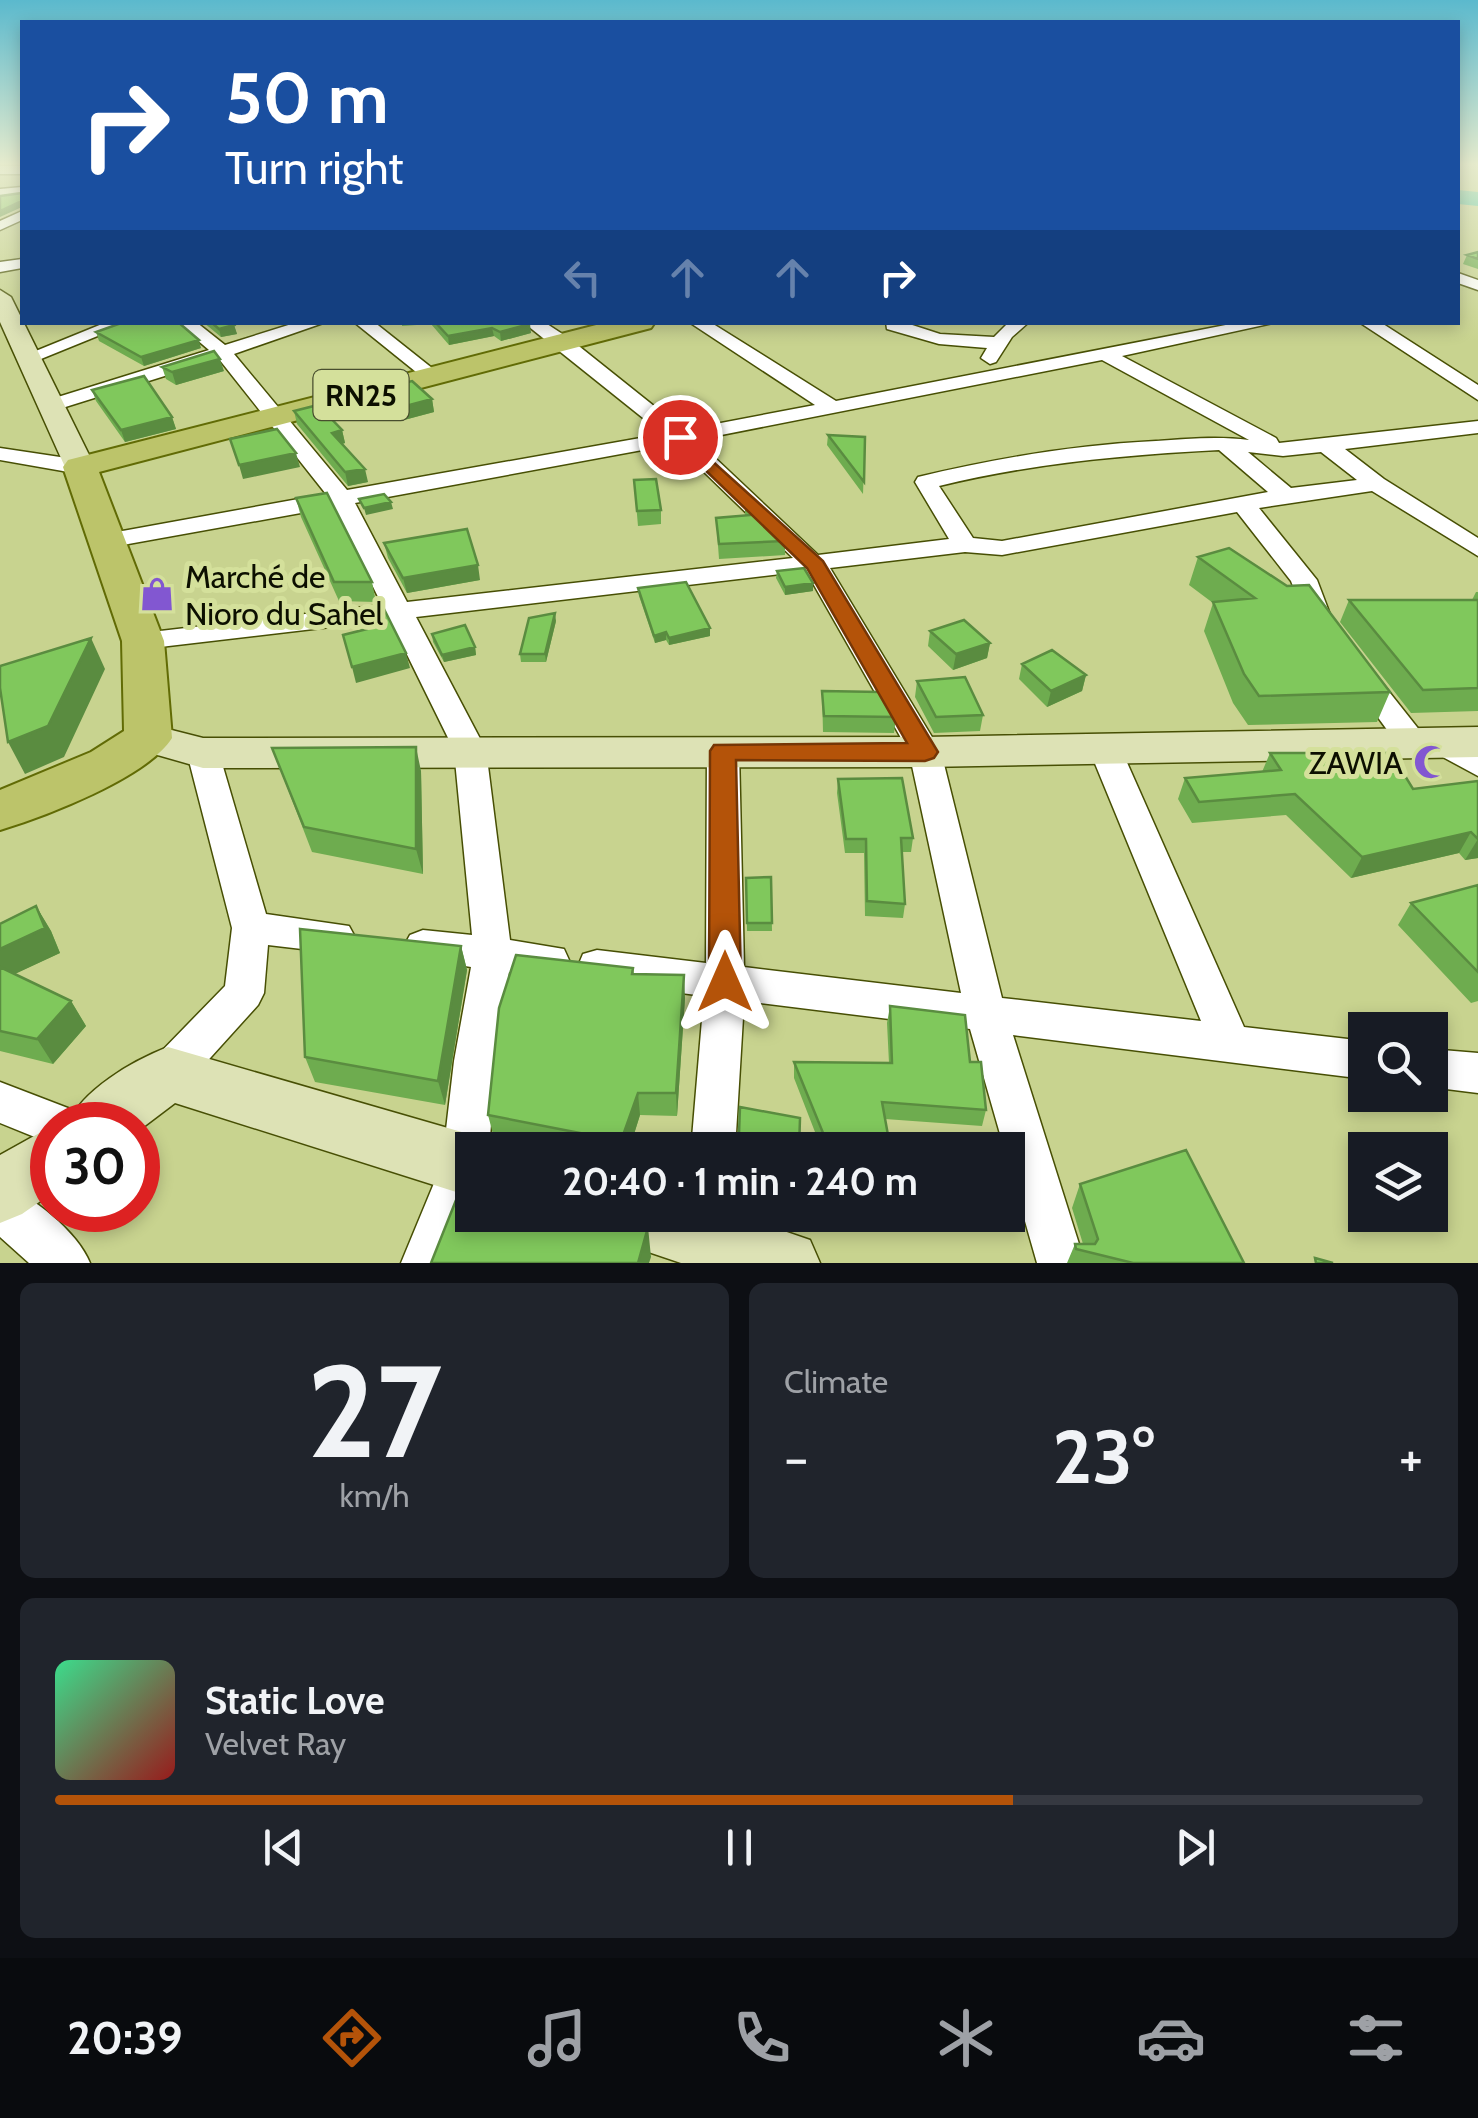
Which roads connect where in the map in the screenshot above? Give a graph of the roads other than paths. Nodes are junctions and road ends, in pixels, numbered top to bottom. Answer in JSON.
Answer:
{"nodes":[{"id":1,"x":8,"y":303,"type":"edge"},
{"id":2,"x":116,"y":325,"type":"edge"},
{"id":3,"x":188,"y":325,"type":"edge"},
{"id":4,"x":309,"y":325,"type":"edge"},
{"id":5,"x":366,"y":325,"type":"edge"},
{"id":6,"x":536,"y":325,"type":"edge"},
{"id":7,"x":630,"y":325,"type":"edge"},
{"id":8,"x":703,"y":325,"type":"edge"},
{"id":9,"x":893,"y":325,"type":"edge"},
{"id":10,"x":1018,"y":325,"type":"edge"},
{"id":11,"x":1254,"y":325,"type":"edge"},
{"id":12,"x":1372,"y":325,"type":"edge"},
{"id":13,"x":564,"y":342,"type":"junction"},
{"id":14,"x":999,"y":342,"type":"junction"},
{"id":15,"x":224,"y":352,"type":"junction"},
{"id":16,"x":1104,"y":354,"type":"junction"},
{"id":17,"x":30,"y":358,"type":"junction"},
{"id":18,"x":1012,"y":372,"type":"junction"},
{"id":19,"x":433,"y":376,"type":"junction"},
{"id":20,"x":1478,"y":394,"type":"edge"},
{"id":21,"x":52,"y":404,"type":"junction"},
{"id":22,"x":832,"y":407,"type":"junction"},
{"id":23,"x":274,"y":417,"type":"junction"},
{"id":24,"x":1478,"y":426,"type":"edge"},
{"id":25,"x":1448,"y":430,"type":"junction"},
{"id":26,"x":680,"y":437,"type":"junction"},
{"id":27,"x":1224,"y":444,"type":"junction"},
{"id":28,"x":1326,"y":444,"type":"junction"},
{"id":29,"x":1478,"y":446,"type":"edge"},
{"id":30,"x":1283,"y":450,"type":"junction"},
{"id":31,"x":0,"y":454,"type":"edge"},
{"id":32,"x":80,"y":466,"type":"junction"},
{"id":33,"x":1376,"y":484,"type":"junction"},
{"id":34,"x":1286,"y":496,"type":"junction"},
{"id":35,"x":341,"y":498,"type":"junction"},
{"id":36,"x":1244,"y":504,"type":"junction"},
{"id":37,"x":106,"y":541,"type":"junction"},
{"id":38,"x":965,"y":544,"type":"junction"},
{"id":39,"x":1478,"y":549,"type":"edge"},
{"id":40,"x":816,"y":565,"type":"junction"},
{"id":41,"x":400,"y":611,"type":"junction"},
{"id":42,"x":142,"y":642,"type":"junction"},
{"id":43,"x":148,"y":738,"type":"junction"},
{"id":44,"x":1105,"y":749,"type":"junction"},
{"id":45,"x":1453,"y":749,"type":"edge"},
{"id":46,"x":470,"y":750,"type":"junction"},
{"id":47,"x":723,"y":751,"type":"junction"},
{"id":48,"x":925,"y":752,"type":"junction"},
{"id":49,"x":203,"y":754,"type":"junction"},
{"id":50,"x":0,"y":812,"type":"edge"},
{"id":51,"x":251,"y":928,"type":"junction"},
{"id":52,"x":493,"y":952,"type":"junction"},
{"id":53,"x":725,"y":982,"type":"junction"},
{"id":54,"x":986,"y":1014,"type":"junction"},
{"id":55,"x":1231,"y":1044,"type":"junction"},
{"id":56,"x":1348,"y":1058,"type":"edge"},
{"id":57,"x":1448,"y":1070,"type":"edge"},
{"id":58,"x":1478,"y":1073,"type":"edge"},
{"id":59,"x":168,"y":1074,"type":"junction"},
{"id":60,"x":0,"y":1102,"type":"edge"},
{"id":61,"x":129,"y":1102,"type":"edge"},
{"id":62,"x":30,"y":1114,"type":"edge"},
{"id":63,"x":471,"y":1132,"type":"edge"},
{"id":64,"x":714,"y":1132,"type":"edge"},
{"id":65,"x":455,"y":1161,"type":"edge"},
{"id":66,"x":30,"y":1171,"type":"edge"},
{"id":67,"x":0,"y":1192,"type":"edge"},
{"id":68,"x":455,"y":1196,"type":"edge"},
{"id":69,"x":0,"y":1206,"type":"edge"},
{"id":70,"x":705,"y":1239,"type":"edge"},
{"id":71,"x":66,"y":1263,"type":"edge"},
{"id":72,"x":425,"y":1263,"type":"edge"},
{"id":73,"x":787,"y":1263,"type":"edge"},
{"id":74,"x":1061,"y":1263,"type":"edge"}],
"edges":[{"from":1,"to":17,"type":"street"},
{"from":2,"to":17,"type":"street"},
{"from":3,"to":15,"type":"street"},
{"from":4,"to":15,"type":"street"},
{"from":5,"to":19,"type":"street"},
{"from":6,"to":13,"type":"street"},
{"from":7,"to":13,"type":"main road","number":"RN25"},
{"from":8,"to":22,"type":"street"},
{"from":9,"to":14,"type":"street"},
{"from":10,"to":14,"type":"street"},
{"from":11,"to":16,"type":"street"},
{"from":12,"to":20,"type":"street"},
{"from":13,"to":19,"type":"main road","number":"RN25"},
{"from":13,"to":26,"type":"street"},
{"from":14,"to":18,"type":"street"},
{"from":15,"to":21,"type":"street"},
{"from":15,"to":23,"type":"street"},
{"from":16,"to":18,"type":"street"},
{"from":16,"to":30,"type":"street"},
{"from":17,"to":21,"type":"street"},
{"from":18,"to":22,"type":"street"},
{"from":19,"to":23,"type":"main road","number":"RN25"},
{"from":21,"to":32,"type":"street"},
{"from":22,"to":26,"type":"street"},
{"from":23,"to":32,"type":"main road","number":"RN25"},
{"from":23,"to":35,"type":"street"},
{"from":24,"to":25,"type":"street"},
{"from":25,"to":28,"type":"street"},
{"from":25,"to":29,"type":"street"},
{"from":26,"to":35,"type":"street"},
{"from":26,"to":40,"type":"street"},
{"from":27,"to":30,"type":"street"},
{"from":27,"to":34,"type":"street"},
{"from":27,"to":38,"type":"street"},
{"from":28,"to":30,"type":"street"},
{"from":28,"to":33,"type":"street"},
{"from":31,"to":32,"type":"street"},
{"from":32,"to":37,"type":"main road"},
{"from":33,"to":34,"type":"street"},
{"from":33,"to":39,"type":"street"},
{"from":34,"to":36,"type":"street"},
{"from":35,"to":37,"type":"street"},
{"from":35,"to":41,"type":"street"},
{"from":36,"to":38,"type":"street"},
{"from":36,"to":45,"type":"street"},
{"from":37,"to":42,"type":"main road"},
{"from":38,"to":40,"type":"street"},
{"from":40,"to":41,"type":"street"},
{"from":40,"to":48,"type":"street"},
{"from":41,"to":42,"type":"street"},
{"from":41,"to":46,"type":"street"},
{"from":42,"to":43,"type":"main road"},
{"from":43,"to":49,"type":"street"},
{"from":43,"to":50,"type":"main road"},
{"from":44,"to":45,"type":"street"},
{"from":44,"to":48,"type":"street"},
{"from":44,"to":55,"type":"street"},
{"from":46,"to":47,"type":"street"},
{"from":46,"to":49,"type":"street"},
{"from":46,"to":52,"type":"street"},
{"from":47,"to":48,"type":"street"},
{"from":47,"to":53,"type":"street"},
{"from":48,"to":54,"type":"street"},
{"from":49,"to":51,"type":"street"},
{"from":51,"to":52,"type":"street"},
{"from":51,"to":59,"type":"street"},
{"from":52,"to":53,"type":"street"},
{"from":52,"to":63,"type":"street"},
{"from":53,"to":54,"type":"street"},
{"from":53,"to":64,"type":"street"},
{"from":54,"to":55,"type":"street"},
{"from":54,"to":74,"type":"street"},
{"from":55,"to":56,"type":"street"},
{"from":57,"to":58,"type":"street"},
{"from":59,"to":61,"type":"street"},
{"from":59,"to":65,"type":"street"},
{"from":60,"to":62,"type":"street"},
{"from":66,"to":67,"type":"street"},
{"from":68,"to":72,"type":"street"},
{"from":69,"to":71,"type":"street"},
{"from":70,"to":73,"type":"street"}]}
